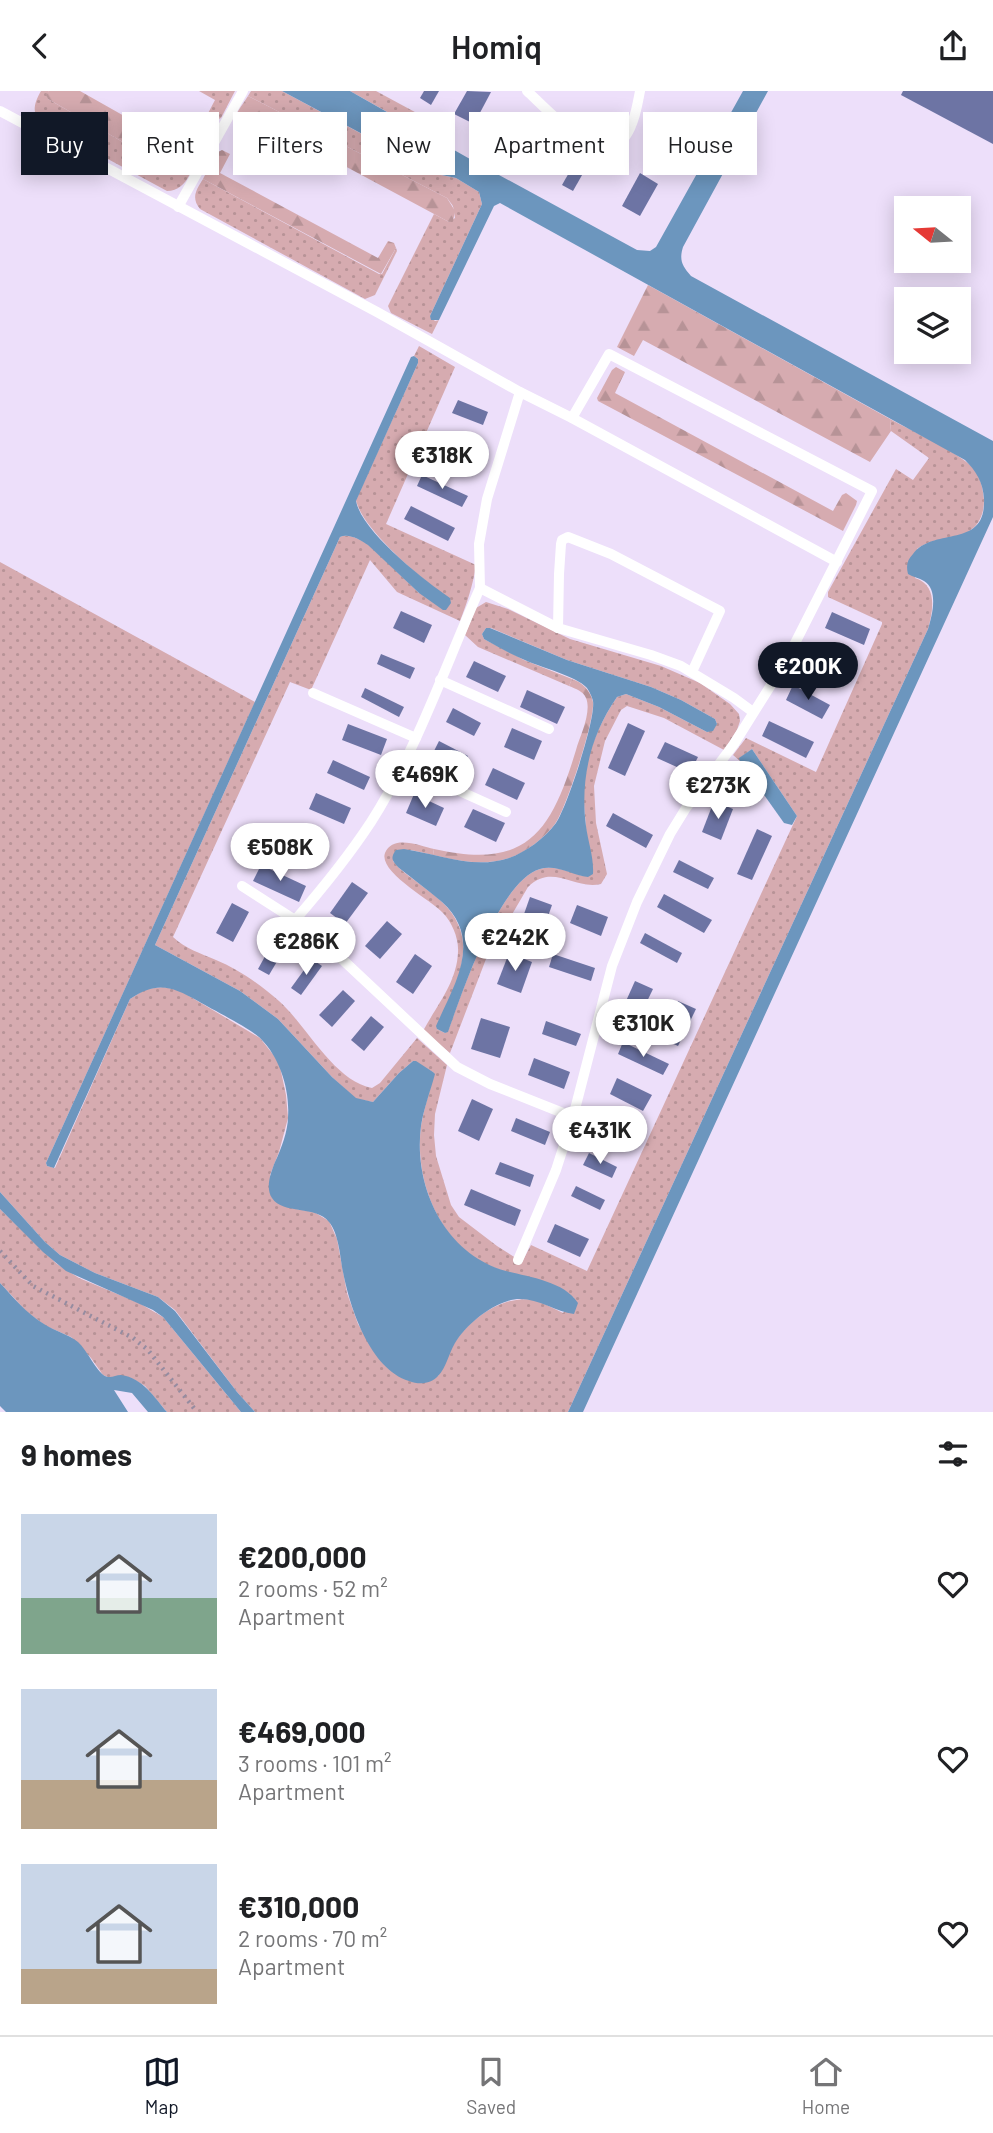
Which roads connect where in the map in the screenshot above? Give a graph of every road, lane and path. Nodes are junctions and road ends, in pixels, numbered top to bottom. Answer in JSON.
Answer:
{"nodes":[{"id":1,"x":243,"y":91,"type":"edge"},
{"id":2,"x":527,"y":91,"type":"edge"},
{"id":3,"x":640,"y":91,"type":"edge"},
{"id":4,"x":0,"y":111,"type":"edge"},
{"id":5,"x":178,"y":207,"type":"junction"},
{"id":6,"x":520,"y":392,"type":"junction"},
{"id":7,"x":572,"y":418,"type":"junction"},
{"id":8,"x":837,"y":562,"type":"junction"},
{"id":9,"x":480,"y":588,"type":"junction"},
{"id":10,"x":558,"y":628,"type":"junction"},
{"id":11,"x":692,"y":672,"type":"junction"},
{"id":12,"x":440,"y":680,"type":"junction"},
{"id":13,"x":313,"y":693,"type":"dead end"},
{"id":14,"x":753,"y":712,"type":"junction"},
{"id":15,"x":549,"y":729,"type":"dead end"},
{"id":16,"x":416,"y":738,"type":"junction"},
{"id":17,"x":402,"y":765,"type":"junction"},
{"id":18,"x":506,"y":811,"type":"dead end"},
{"id":19,"x":242,"y":886,"type":"dead end"},
{"id":20,"x":295,"y":920,"type":"junction"},
{"id":21,"x":573,"y":1117,"type":"junction"},
{"id":22,"x":0,"y":1251,"type":"edge"},
{"id":23,"x":518,"y":1260,"type":"dead end"},
{"id":24,"x":197,"y":1412,"type":"edge"}],
"edges":[{"from":1,"to":5,"type":"lane"},
{"from":2,"to":3,"type":"lane"},
{"from":4,"to":5,"type":"lane"},
{"from":5,"to":6,"type":"lane"},
{"from":6,"to":7,"type":"lane"},
{"from":6,"to":9,"type":"lane"},
{"from":7,"to":8,"type":"lane"},
{"from":7,"to":8,"type":"lane"},
{"from":8,"to":14,"type":"lane"},
{"from":9,"to":10,"type":"lane"},
{"from":9,"to":12,"type":"lane"},
{"from":10,"to":11,"type":"lane"},
{"from":10,"to":11,"type":"lane"},
{"from":11,"to":14,"type":"lane"},
{"from":12,"to":15,"type":"lane"},
{"from":12,"to":16,"type":"lane"},
{"from":13,"to":16,"type":"lane"},
{"from":14,"to":21,"type":"lane"},
{"from":16,"to":17,"type":"lane"},
{"from":17,"to":18,"type":"lane"},
{"from":17,"to":20,"type":"lane"},
{"from":19,"to":20,"type":"lane"},
{"from":20,"to":21,"type":"lane"},
{"from":21,"to":23,"type":"lane"},
{"from":22,"to":24,"type":"path"}]}
